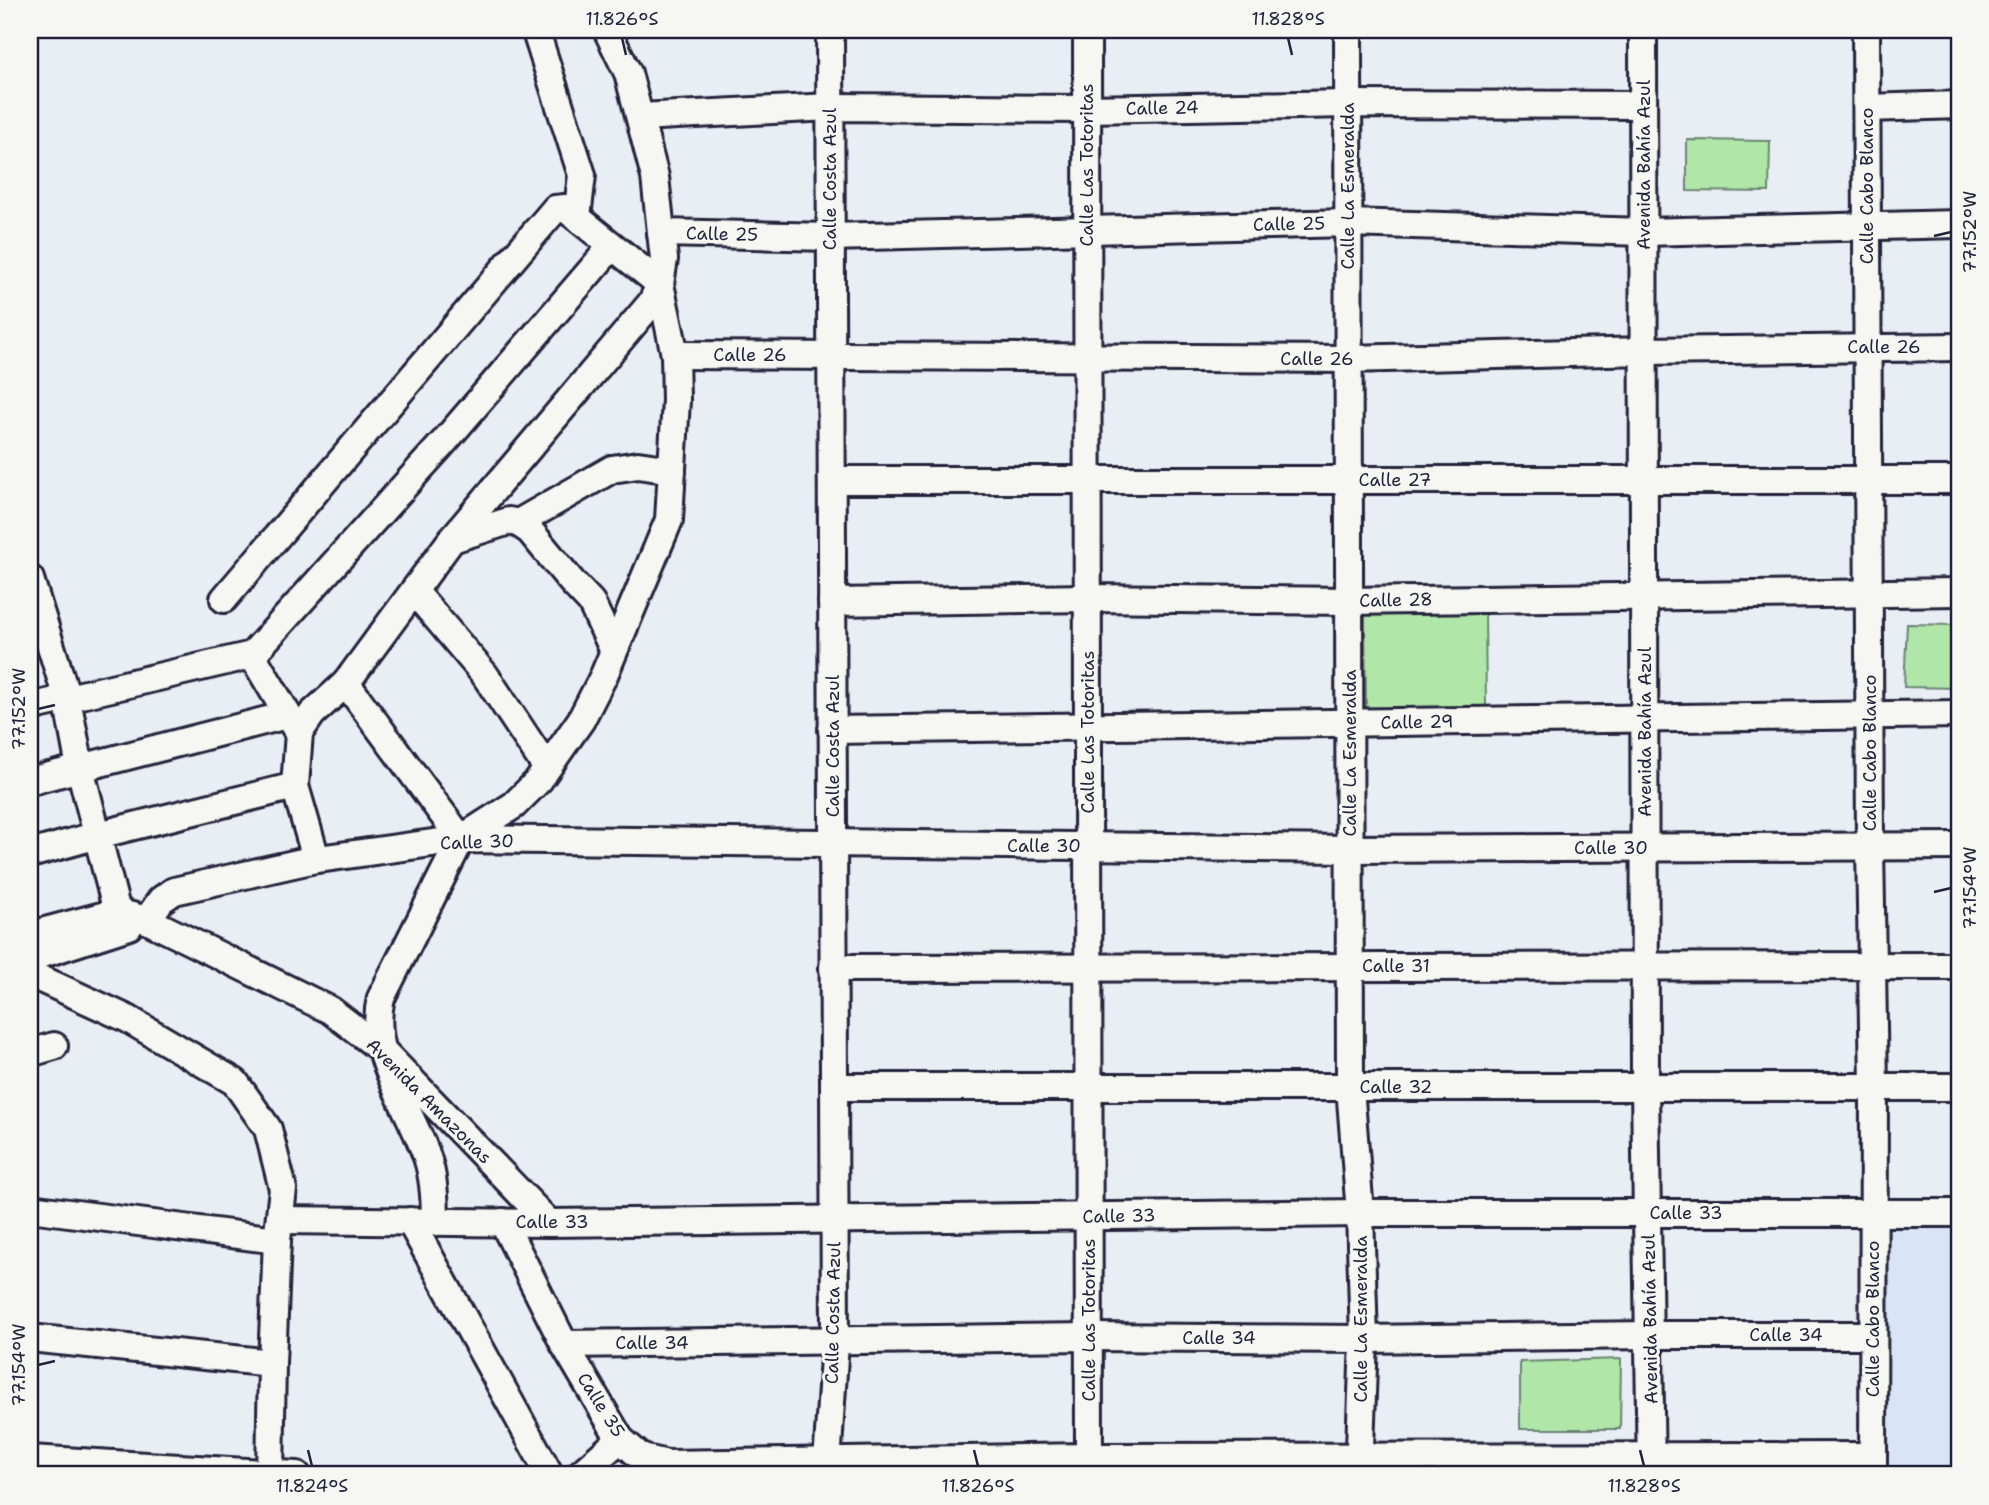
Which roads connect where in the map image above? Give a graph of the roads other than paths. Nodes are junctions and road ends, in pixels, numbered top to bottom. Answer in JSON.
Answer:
{"nodes":[{"id":1,"x":607,"y":30,"type":"edge"},
{"id":2,"x":830,"y":30,"type":"edge"},
{"id":3,"x":1087,"y":30,"type":"edge"},
{"id":4,"x":1348,"y":30,"type":"edge"},
{"id":5,"x":1643,"y":30,"type":"edge"},
{"id":6,"x":1866,"y":30,"type":"edge"},
{"id":7,"x":536,"y":32,"type":"dead end"},
{"id":8,"x":1348,"y":104,"type":"junction"},
{"id":9,"x":1643,"y":105,"type":"junction"},
{"id":10,"x":1959,"y":105,"type":"edge"},
{"id":11,"x":830,"y":107,"type":"junction"},
{"id":12,"x":1867,"y":108,"type":"junction"},
{"id":13,"x":1087,"y":109,"type":"junction"},
{"id":14,"x":640,"y":117,"type":"junction"},
{"id":15,"x":577,"y":217,"type":"junction"},
{"id":16,"x":1348,"y":223,"type":"junction"},
{"id":17,"x":1959,"y":224,"type":"edge"},
{"id":18,"x":1867,"y":226,"type":"junction"},
{"id":19,"x":1087,"y":229,"type":"junction"},
{"id":20,"x":1644,"y":232,"type":"junction"},
{"id":21,"x":661,"y":233,"type":"junction"},
{"id":22,"x":831,"y":237,"type":"junction"},
{"id":23,"x":612,"y":246,"type":"junction"},
{"id":24,"x":660,"y":284,"type":"junction"},
{"id":25,"x":1868,"y":346,"type":"junction"},
{"id":26,"x":1959,"y":347,"type":"edge"},
{"id":27,"x":1644,"y":351,"type":"junction"},
{"id":28,"x":675,"y":355,"type":"junction"},
{"id":29,"x":831,"y":356,"type":"junction"},
{"id":30,"x":1087,"y":356,"type":"junction"},
{"id":31,"x":1349,"y":359,"type":"junction"},
{"id":32,"x":672,"y":470,"type":"junction"},
{"id":33,"x":832,"y":480,"type":"junction"},
{"id":34,"x":1088,"y":480,"type":"junction"},
{"id":35,"x":1349,"y":480,"type":"junction"},
{"id":36,"x":1644,"y":480,"type":"junction"},
{"id":37,"x":1868,"y":480,"type":"junction"},
{"id":38,"x":1959,"y":480,"type":"edge"},
{"id":39,"x":518,"y":523,"type":"junction"},
{"id":40,"x":452,"y":539,"type":"junction"},
{"id":41,"x":30,"y":579,"type":"edge"},
{"id":42,"x":414,"y":591,"type":"junction"},
{"id":43,"x":1869,"y":592,"type":"junction"},
{"id":44,"x":1959,"y":592,"type":"edge"},
{"id":45,"x":1087,"y":598,"type":"junction"},
{"id":46,"x":1644,"y":598,"type":"junction"},
{"id":47,"x":224,"y":599,"type":"dead end"},
{"id":48,"x":1349,"y":601,"type":"junction"},
{"id":49,"x":832,"y":602,"type":"junction"},
{"id":50,"x":39,"y":642,"type":"edge"},
{"id":51,"x":613,"y":649,"type":"junction"},
{"id":52,"x":252,"y":655,"type":"junction"},
{"id":53,"x":346,"y":682,"type":"junction"},
{"id":54,"x":67,"y":698,"type":"junction"},
{"id":55,"x":30,"y":708,"type":"edge"},
{"id":56,"x":1959,"y":714,"type":"edge"},
{"id":57,"x":1870,"y":715,"type":"junction"},
{"id":58,"x":1645,"y":719,"type":"junction"},
{"id":59,"x":1349,"y":723,"type":"junction"},
{"id":60,"x":293,"y":724,"type":"junction"},
{"id":61,"x":1088,"y":727,"type":"junction"},
{"id":62,"x":832,"y":730,"type":"junction"},
{"id":63,"x":546,"y":767,"type":"junction"},
{"id":64,"x":80,"y":768,"type":"junction"},
{"id":65,"x":30,"y":781,"type":"edge"},
{"id":66,"x":295,"y":786,"type":"junction"},
{"id":67,"x":98,"y":835,"type":"junction"},
{"id":68,"x":461,"y":839,"type":"junction"},
{"id":69,"x":833,"y":845,"type":"junction"},
{"id":70,"x":1088,"y":846,"type":"junction"},
{"id":71,"x":1870,"y":846,"type":"junction"},
{"id":72,"x":1959,"y":846,"type":"edge"},
{"id":73,"x":1645,"y":848,"type":"junction"},
{"id":74,"x":1350,"y":849,"type":"junction"},
{"id":75,"x":30,"y":854,"type":"edge"},
{"id":76,"x":311,"y":860,"type":"junction"},
{"id":77,"x":117,"y":912,"type":"junction"},
{"id":78,"x":147,"y":920,"type":"junction"},
{"id":79,"x":30,"y":935,"type":"edge"},
{"id":80,"x":30,"y":958,"type":"edge"},
{"id":81,"x":1645,"y":965,"type":"junction"},
{"id":82,"x":1350,"y":966,"type":"junction"},
{"id":83,"x":1872,"y":966,"type":"junction"},
{"id":84,"x":1959,"y":966,"type":"edge"},
{"id":85,"x":1088,"y":967,"type":"junction"},
{"id":86,"x":833,"y":968,"type":"junction"},
{"id":87,"x":30,"y":974,"type":"edge"},
{"id":88,"x":381,"y":1049,"type":"junction"},
{"id":89,"x":834,"y":1087,"type":"junction"},
{"id":90,"x":1088,"y":1087,"type":"junction"},
{"id":91,"x":1350,"y":1087,"type":"junction"},
{"id":92,"x":1874,"y":1087,"type":"junction"},
{"id":93,"x":1959,"y":1087,"type":"edge"},
{"id":94,"x":1645,"y":1088,"type":"junction"},
{"id":95,"x":30,"y":1208,"type":"edge"},
{"id":96,"x":1648,"y":1212,"type":"junction"},
{"id":97,"x":1360,"y":1213,"type":"junction"},
{"id":98,"x":1959,"y":1213,"type":"edge"},
{"id":99,"x":1874,"y":1214,"type":"junction"},
{"id":100,"x":1088,"y":1217,"type":"junction"},
{"id":101,"x":834,"y":1218,"type":"junction"},
{"id":102,"x":423,"y":1222,"type":"junction"},
{"id":103,"x":503,"y":1222,"type":"junction"},
{"id":104,"x":549,"y":1223,"type":"junction"},
{"id":105,"x":278,"y":1230,"type":"junction"},
{"id":106,"x":1650,"y":1335,"type":"junction"},
{"id":107,"x":1873,"y":1335,"type":"junction"},
{"id":108,"x":1089,"y":1337,"type":"junction"},
{"id":109,"x":30,"y":1338,"type":"edge"},
{"id":110,"x":1364,"y":1339,"type":"junction"},
{"id":111,"x":835,"y":1342,"type":"junction"},
{"id":112,"x":565,"y":1344,"type":"junction"},
{"id":113,"x":272,"y":1363,"type":"junction"},
{"id":114,"x":620,"y":1439,"type":"junction"},
{"id":115,"x":642,"y":1458,"type":"junction"},
{"id":116,"x":30,"y":1459,"type":"edge"},
{"id":117,"x":1873,"y":1465,"type":"edge"},
{"id":118,"x":1089,"y":1466,"type":"edge"},
{"id":119,"x":1359,"y":1466,"type":"edge"},
{"id":120,"x":1651,"y":1466,"type":"edge"},
{"id":121,"x":891,"y":1468,"type":"edge"},
{"id":122,"x":826,"y":1469,"type":"edge"},
{"id":123,"x":270,"y":1474,"type":"edge"},
{"id":124,"x":296,"y":1475,"type":"edge"},
{"id":125,"x":550,"y":1475,"type":"edge"},
{"id":126,"x":579,"y":1475,"type":"edge"},
{"id":127,"x":665,"y":1475,"type":"edge"}],
"edges":[{"from":1,"to":14,"type":"street"},
{"from":2,"to":11,"type":"street","name":"Calle Costa Azul"},
{"from":3,"to":13,"type":"street","name":"Calle Las Totoritas"},
{"from":4,"to":8,"type":"street","name":"Calle La Esmeralda"},
{"from":5,"to":9,"type":"street","name":"Avenida Bahía Azul"},
{"from":6,"to":12,"type":"street","name":"Calle Cabo Blanco"},
{"from":7,"to":15,"type":"street"},
{"from":8,"to":9,"type":"street","name":"Calle 24"},
{"from":8,"to":13,"type":"street","name":"Calle 24"},
{"from":8,"to":16,"type":"street","name":"Calle La Esmeralda"},
{"from":9,"to":20,"type":"street","name":"Avenida Bahía Azul"},
{"from":10,"to":12,"type":"street"},
{"from":11,"to":13,"type":"street","name":"Calle 24"},
{"from":11,"to":14,"type":"street","name":"Calle 24"},
{"from":11,"to":22,"type":"street","name":"Calle Costa Azul"},
{"from":12,"to":18,"type":"street","name":"Calle Cabo Blanco"},
{"from":13,"to":19,"type":"street","name":"Calle Las Totoritas"},
{"from":14,"to":21,"type":"street"},
{"from":15,"to":23,"type":"street"},
{"from":15,"to":47,"type":"street"},
{"from":16,"to":19,"type":"street","name":"Calle 25"},
{"from":16,"to":20,"type":"street","name":"Calle 25"},
{"from":16,"to":31,"type":"street","name":"Calle La Esmeralda"},
{"from":17,"to":18,"type":"street","name":"Calle 25"},
{"from":18,"to":20,"type":"street","name":"Calle 25"},
{"from":18,"to":25,"type":"street","name":"Calle Cabo Blanco"},
{"from":19,"to":22,"type":"street","name":"Calle 25"},
{"from":19,"to":30,"type":"street","name":"Calle Las Totoritas"},
{"from":20,"to":27,"type":"street","name":"Avenida Bahía Azul"},
{"from":21,"to":22,"type":"street","name":"Calle 25"},
{"from":21,"to":24,"type":"street"},
{"from":22,"to":29,"type":"street","name":"Calle Costa Azul"},
{"from":23,"to":24,"type":"street"},
{"from":23,"to":52,"type":"street"},
{"from":24,"to":28,"type":"street"},
{"from":24,"to":40,"type":"street"},
{"from":25,"to":26,"type":"street","name":"Calle 26"},
{"from":25,"to":27,"type":"street","name":"Calle 26"},
{"from":25,"to":37,"type":"street","name":"Calle Cabo Blanco"},
{"from":27,"to":31,"type":"street","name":"Calle 26"},
{"from":27,"to":36,"type":"street","name":"Avenida Bahía Azul"},
{"from":28,"to":29,"type":"street","name":"Calle 26"},
{"from":28,"to":32,"type":"street"},
{"from":29,"to":30,"type":"street","name":"Calle 26"},
{"from":29,"to":33,"type":"street","name":"Calle Costa Azul"},
{"from":30,"to":31,"type":"street","name":"Calle 26"},
{"from":30,"to":34,"type":"street","name":"Calle Las Totoritas"},
{"from":31,"to":35,"type":"street","name":"Calle La Esmeralda"},
{"from":32,"to":39,"type":"street"},
{"from":32,"to":51,"type":"street"},
{"from":33,"to":34,"type":"street","name":"Calle 27"},
{"from":33,"to":49,"type":"street","name":"Calle Costa Azul"},
{"from":34,"to":35,"type":"street","name":"Calle 27"},
{"from":34,"to":45,"type":"street","name":"Calle Las Totoritas"},
{"from":35,"to":36,"type":"street","name":"Calle 27"},
{"from":35,"to":48,"type":"street","name":"Calle La Esmeralda"},
{"from":36,"to":37,"type":"street","name":"Calle 27"},
{"from":36,"to":46,"type":"street","name":"Avenida Bahía Azul"},
{"from":37,"to":38,"type":"street","name":"Calle 27"},
{"from":37,"to":43,"type":"street","name":"Calle Cabo Blanco"},
{"from":39,"to":40,"type":"street"},
{"from":39,"to":51,"type":"street"},
{"from":40,"to":42,"type":"street"},
{"from":41,"to":50,"type":"street"},
{"from":42,"to":53,"type":"street"},
{"from":42,"to":63,"type":"street"},
{"from":43,"to":44,"type":"street","name":"Calle 28"},
{"from":43,"to":46,"type":"street","name":"Calle 28"},
{"from":43,"to":57,"type":"street","name":"Calle Cabo Blanco"},
{"from":45,"to":48,"type":"street","name":"Calle 28"},
{"from":45,"to":49,"type":"street","name":"Calle 28"},
{"from":45,"to":61,"type":"street","name":"Calle Las Totoritas"},
{"from":46,"to":48,"type":"street","name":"Calle 28"},
{"from":46,"to":58,"type":"street","name":"Avenida Bahía Azul"},
{"from":48,"to":59,"type":"street","name":"Calle La Esmeralda"},
{"from":49,"to":62,"type":"street","name":"Calle Costa Azul"},
{"from":50,"to":54,"type":"street"},
{"from":51,"to":63,"type":"street"},
{"from":52,"to":54,"type":"street"},
{"from":52,"to":60,"type":"street"},
{"from":53,"to":60,"type":"street"},
{"from":53,"to":68,"type":"street"},
{"from":54,"to":55,"type":"street"},
{"from":54,"to":64,"type":"street"},
{"from":56,"to":57,"type":"street","name":"Calle 29"},
{"from":57,"to":58,"type":"street","name":"Calle 29"},
{"from":57,"to":71,"type":"street","name":"Calle Cabo Blanco"},
{"from":58,"to":59,"type":"street","name":"Calle 29"},
{"from":58,"to":73,"type":"street","name":"Avenida Bahía Azul"},
{"from":59,"to":61,"type":"street","name":"Calle 29"},
{"from":59,"to":74,"type":"street","name":"Calle La Esmeralda"},
{"from":60,"to":64,"type":"street"},
{"from":60,"to":66,"type":"street"},
{"from":61,"to":62,"type":"street","name":"Calle 29"},
{"from":61,"to":70,"type":"street","name":"Calle Las Totoritas"},
{"from":62,"to":69,"type":"street","name":"Calle Costa Azul"},
{"from":63,"to":68,"type":"street"},
{"from":64,"to":65,"type":"street"},
{"from":64,"to":67,"type":"street"},
{"from":66,"to":67,"type":"street"},
{"from":66,"to":76,"type":"street"},
{"from":67,"to":75,"type":"street"},
{"from":67,"to":77,"type":"street"},
{"from":68,"to":69,"type":"street","name":"Calle 30"},
{"from":68,"to":76,"type":"street","name":"Calle 30"},
{"from":68,"to":88,"type":"street"},
{"from":69,"to":70,"type":"street","name":"Calle 30"},
{"from":69,"to":86,"type":"street","name":"Calle Costa Azul"},
{"from":70,"to":74,"type":"street","name":"Calle 30"},
{"from":70,"to":85,"type":"street","name":"Calle Las Totoritas"},
{"from":71,"to":72,"type":"street","name":"Calle 30"},
{"from":71,"to":73,"type":"street","name":"Calle 30"},
{"from":71,"to":83,"type":"street","name":"Calle Cabo Blanco"},
{"from":73,"to":74,"type":"street","name":"Calle 30"},
{"from":73,"to":81,"type":"street","name":"Avenida Bahía Azul"},
{"from":74,"to":82,"type":"street","name":"Calle La Esmeralda"},
{"from":76,"to":78,"type":"street","name":"Calle 30"},
{"from":77,"to":78,"type":"street","name":"Avenida Amazonas"},
{"from":77,"to":79,"type":"street","name":"Avenida Amazonas"},
{"from":78,"to":80,"type":"street"},
{"from":78,"to":88,"type":"street","name":"Avenida Amazonas"},
{"from":81,"to":82,"type":"street","name":"Calle 31"},
{"from":81,"to":83,"type":"street","name":"Calle 31"},
{"from":81,"to":94,"type":"street","name":"Avenida Bahía Azul"},
{"from":82,"to":85,"type":"street","name":"Calle 31"},
{"from":82,"to":91,"type":"street","name":"Calle La Esmeralda"},
{"from":83,"to":84,"type":"street","name":"Calle 31"},
{"from":83,"to":92,"type":"street","name":"Calle Cabo Blanco"},
{"from":85,"to":86,"type":"street","name":"Calle 31"},
{"from":85,"to":90,"type":"street","name":"Calle Las Totoritas"},
{"from":86,"to":89,"type":"street","name":"Calle Costa Azul"},
{"from":87,"to":105,"type":"street"},
{"from":88,"to":102,"type":"street"},
{"from":88,"to":104,"type":"street","name":"Avenida Amazonas"},
{"from":89,"to":90,"type":"street","name":"Calle 32"},
{"from":89,"to":101,"type":"street","name":"Calle Costa Azul"},
{"from":90,"to":91,"type":"street","name":"Calle 32"},
{"from":90,"to":100,"type":"street","name":"Calle Las Totoritas"},
{"from":91,"to":94,"type":"street","name":"Calle 32"},
{"from":91,"to":97,"type":"street","name":"Calle La Esmeralda"},
{"from":92,"to":93,"type":"street","name":"Calle 32"},
{"from":92,"to":94,"type":"street","name":"Calle 32"},
{"from":92,"to":99,"type":"street","name":"Calle Cabo Blanco"},
{"from":94,"to":96,"type":"street","name":"Avenida Bahía Azul"},
{"from":95,"to":105,"type":"street","name":"Calle 33"},
{"from":96,"to":97,"type":"street","name":"Calle 33"},
{"from":96,"to":99,"type":"street","name":"Calle 33"},
{"from":96,"to":106,"type":"street","name":"Avenida Bahía Azul"},
{"from":97,"to":100,"type":"street","name":"Calle 33"},
{"from":97,"to":110,"type":"street","name":"Calle La Esmeralda"},
{"from":98,"to":99,"type":"street","name":"Calle 33"},
{"from":99,"to":107,"type":"street","name":"Calle Cabo Blanco"},
{"from":100,"to":101,"type":"street","name":"Calle 33"},
{"from":100,"to":108,"type":"street","name":"Calle Las Totoritas"},
{"from":101,"to":104,"type":"street","name":"Calle 33"},
{"from":101,"to":111,"type":"street","name":"Calle Costa Azul"},
{"from":102,"to":103,"type":"street","name":"Calle 33"},
{"from":102,"to":105,"type":"street","name":"Calle 33"},
{"from":102,"to":125,"type":"street"},
{"from":103,"to":104,"type":"street","name":"Calle 33"},
{"from":103,"to":112,"type":"street","name":"Calle 35"},
{"from":105,"to":113,"type":"street"},
{"from":106,"to":107,"type":"street","name":"Calle 34"},
{"from":106,"to":110,"type":"street","name":"Calle 34"},
{"from":106,"to":120,"type":"street","name":"Avenida Bahía Azul"},
{"from":107,"to":117,"type":"street","name":"Calle Cabo Blanco"},
{"from":108,"to":110,"type":"street","name":"Calle 34"},
{"from":108,"to":111,"type":"street","name":"Calle 34"},
{"from":108,"to":118,"type":"street","name":"Calle Las Totoritas"},
{"from":109,"to":113,"type":"street"},
{"from":110,"to":119,"type":"street","name":"Calle La Esmeralda"},
{"from":111,"to":112,"type":"street","name":"Calle 34"},
{"from":111,"to":122,"type":"street","name":"Calle Costa Azul"},
{"from":112,"to":114,"type":"street","name":"Calle 35"},
{"from":113,"to":123,"type":"street"},
{"from":114,"to":115,"type":"street","name":"Calle 35"},
{"from":114,"to":126,"type":"street"},
{"from":115,"to":122,"type":"street"},
{"from":115,"to":127,"type":"street","name":"Calle 35"},
{"from":116,"to":123,"type":"street"},
{"from":117,"to":120,"type":"street"},
{"from":118,"to":119,"type":"street"},
{"from":118,"to":121,"type":"street"},
{"from":119,"to":120,"type":"street"},
{"from":121,"to":122,"type":"street"},
{"from":123,"to":124,"type":"street"}]}
